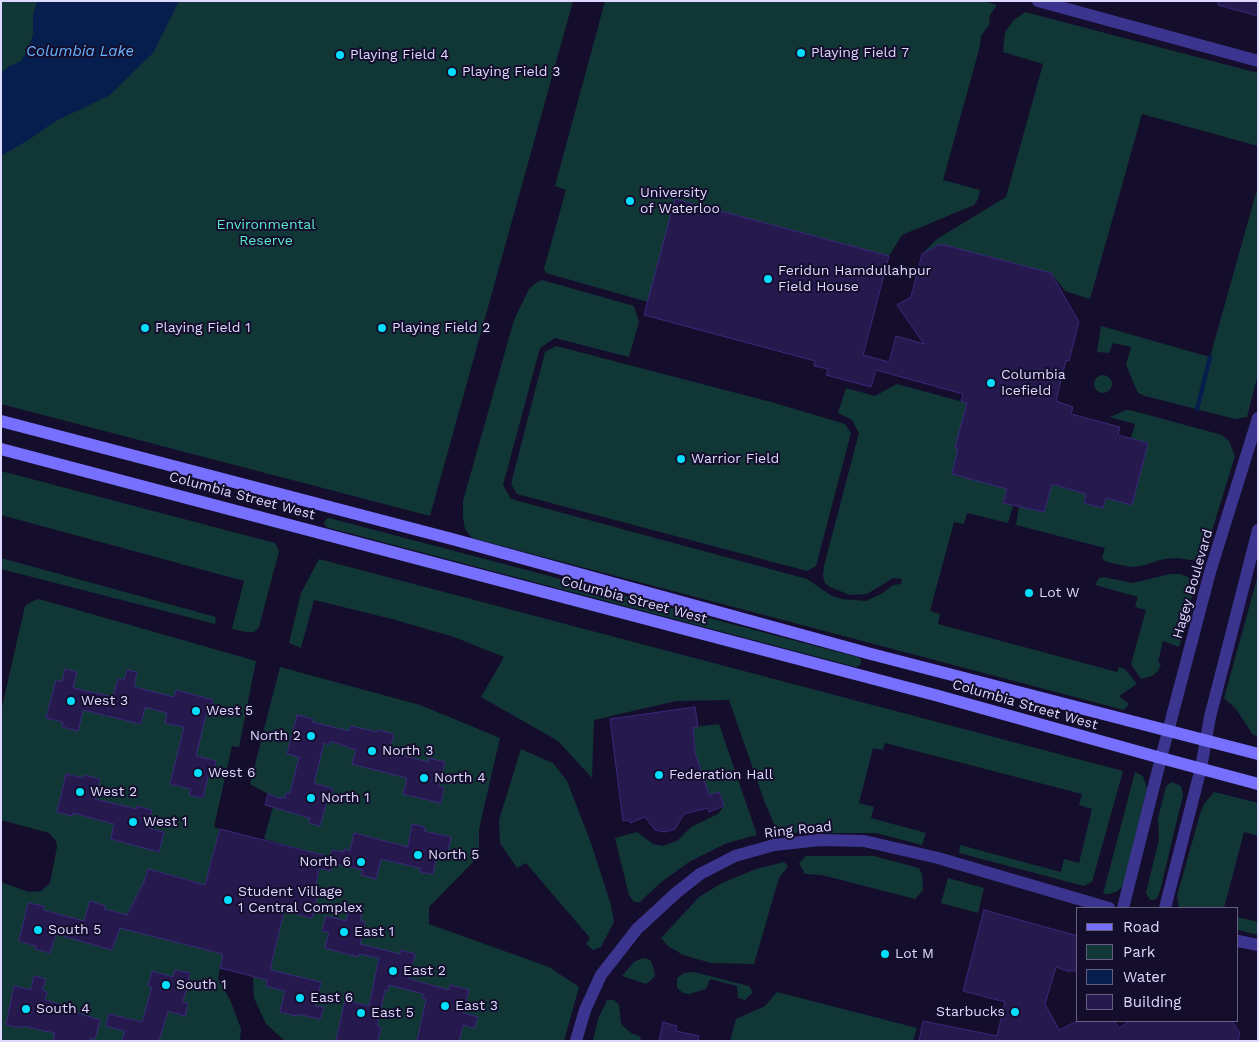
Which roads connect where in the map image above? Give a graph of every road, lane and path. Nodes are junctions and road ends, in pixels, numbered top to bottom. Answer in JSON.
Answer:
{"nodes":[{"id":1,"x":1038,"y":1,"type":"edge"},
{"id":2,"x":1258,"y":61,"type":"edge"},
{"id":3,"x":1258,"y":418,"type":"edge"},
{"id":4,"x":1,"y":421,"type":"edge"},
{"id":5,"x":1256,"y":435,"type":"edge"},
{"id":6,"x":1,"y":449,"type":"edge"},
{"id":7,"x":1258,"y":530,"type":"edge"},
{"id":8,"x":1168,"y":730,"type":"junction"},
{"id":9,"x":1207,"y":740,"type":"junction"},
{"id":10,"x":1258,"y":754,"type":"edge"},
{"id":11,"x":1161,"y":758,"type":"junction"},
{"id":12,"x":1202,"y":768,"type":"junction"},
{"id":13,"x":1258,"y":784,"type":"edge"},
{"id":14,"x":1106,"y":907,"type":"edge"},
{"id":15,"x":1123,"y":907,"type":"edge"},
{"id":16,"x":1165,"y":907,"type":"edge"},
{"id":17,"x":1239,"y":940,"type":"edge"},
{"id":18,"x":1258,"y":945,"type":"edge"},
{"id":19,"x":576,"y":1041,"type":"edge"}],
"edges":[{"from":1,"to":2,"type":"street"},
{"from":3,"to":5,"type":"street","name":"Hagey Boulevard"},
{"from":4,"to":8,"type":"main road","name":"Columbia Street West"},
{"from":5,"to":8,"type":"street","name":"Hagey Boulevard"},
{"from":6,"to":11,"type":"main road","name":"Columbia Street West"},
{"from":7,"to":9,"type":"street"},
{"from":8,"to":9,"type":"main road","name":"Columbia Street West"},
{"from":8,"to":11,"type":"street","name":"Hagey Boulevard"},
{"from":9,"to":10,"type":"main road","name":"Columbia Street West"},
{"from":9,"to":12,"type":"street"},
{"from":11,"to":12,"type":"main road","name":"Columbia Street West"},
{"from":11,"to":15,"type":"street","name":"Hagey Boulevard"},
{"from":12,"to":13,"type":"main road","name":"Columbia Street West"},
{"from":12,"to":16,"type":"street"},
{"from":14,"to":19,"type":"street","name":"Ring Road"},
{"from":17,"to":18,"type":"street"}]}
